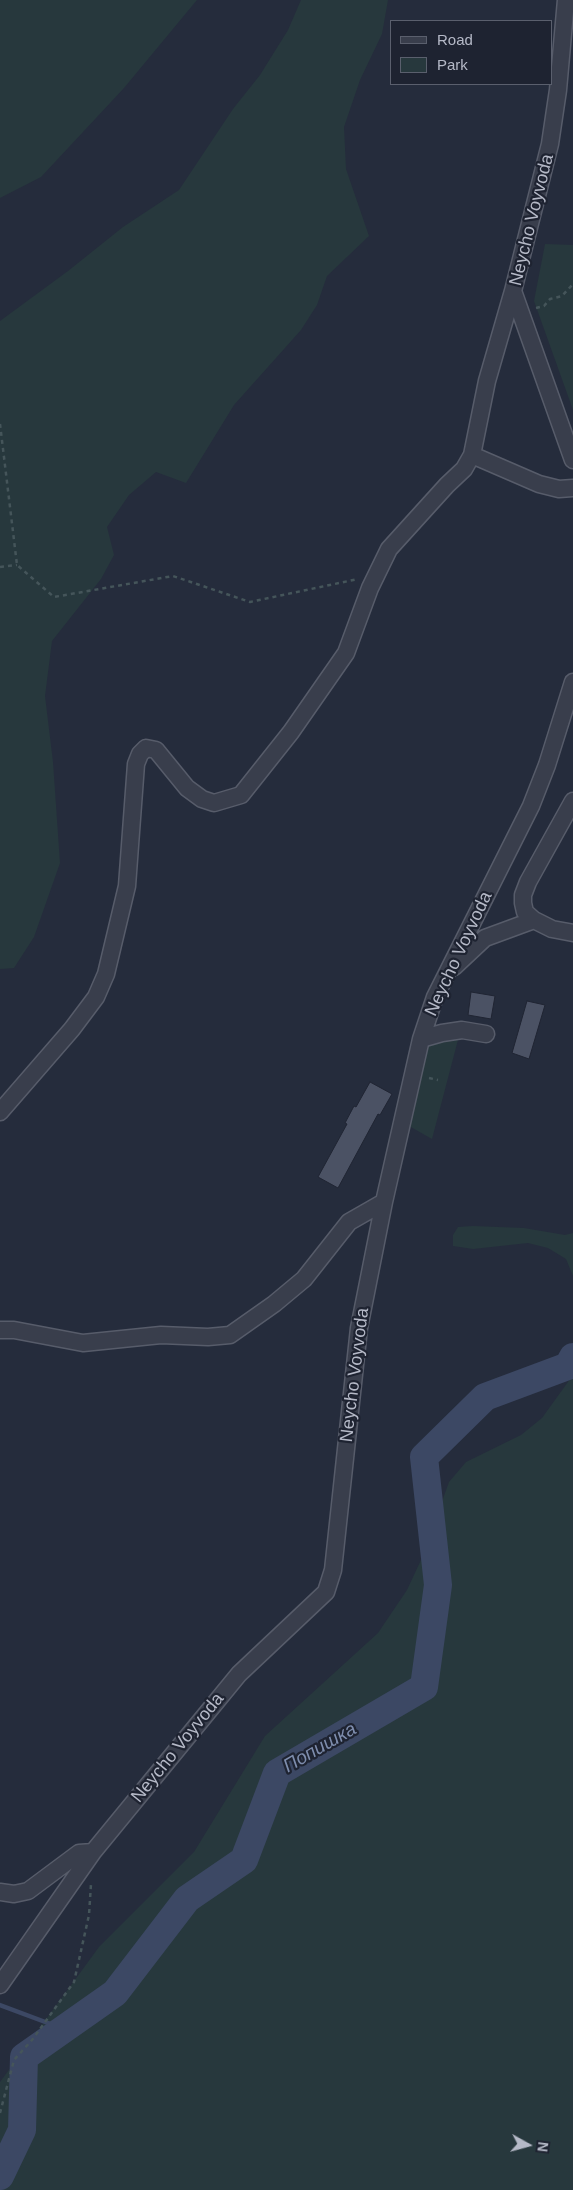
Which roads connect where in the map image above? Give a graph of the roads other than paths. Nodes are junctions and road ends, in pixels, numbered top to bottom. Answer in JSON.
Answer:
{"nodes":[{"id":1,"x":566,"y":0,"type":"edge"},
{"id":2,"x":512,"y":291,"type":"junction"},
{"id":3,"x":472,"y":456,"type":"junction"},
{"id":4,"x":573,"y":460,"type":"edge"},
{"id":5,"x":573,"y":488,"type":"edge"},
{"id":6,"x":573,"y":682,"type":"edge"},
{"id":7,"x":573,"y":801,"type":"edge"},
{"id":8,"x":534,"y":920,"type":"junction"},
{"id":9,"x":573,"y":933,"type":"edge"},
{"id":10,"x":447,"y":973,"type":"junction"},
{"id":11,"x":486,"y":1034,"type":"dead end"},
{"id":12,"x":421,"y":1039,"type":"junction"},
{"id":13,"x":0,"y":1112,"type":"edge"},
{"id":14,"x":384,"y":1202,"type":"junction"},
{"id":15,"x":0,"y":1330,"type":"edge"},
{"id":16,"x":93,"y":1852,"type":"junction"},
{"id":17,"x":0,"y":1892,"type":"edge"},
{"id":18,"x":2,"y":1982,"type":"edge"}],
"edges":[{"from":1,"to":2,"type":"street","name":"Neycho Voyvoda"},
{"from":2,"to":3,"type":"street"},
{"from":2,"to":4,"type":"street","name":"Neycho Voyvoda"},
{"from":3,"to":5,"type":"street"},
{"from":3,"to":13,"type":"street"},
{"from":6,"to":10,"type":"street","name":"Neycho Voyvoda"},
{"from":7,"to":8,"type":"street"},
{"from":8,"to":9,"type":"street"},
{"from":8,"to":10,"type":"street"},
{"from":10,"to":12,"type":"street","name":"Neycho Voyvoda"},
{"from":11,"to":12,"type":"street"},
{"from":12,"to":14,"type":"street","name":"Neycho Voyvoda"},
{"from":14,"to":15,"type":"street"},
{"from":14,"to":16,"type":"street","name":"Neycho Voyvoda"},
{"from":16,"to":17,"type":"street"},
{"from":16,"to":18,"type":"street","name":"Neycho Voyvoda"}]}
